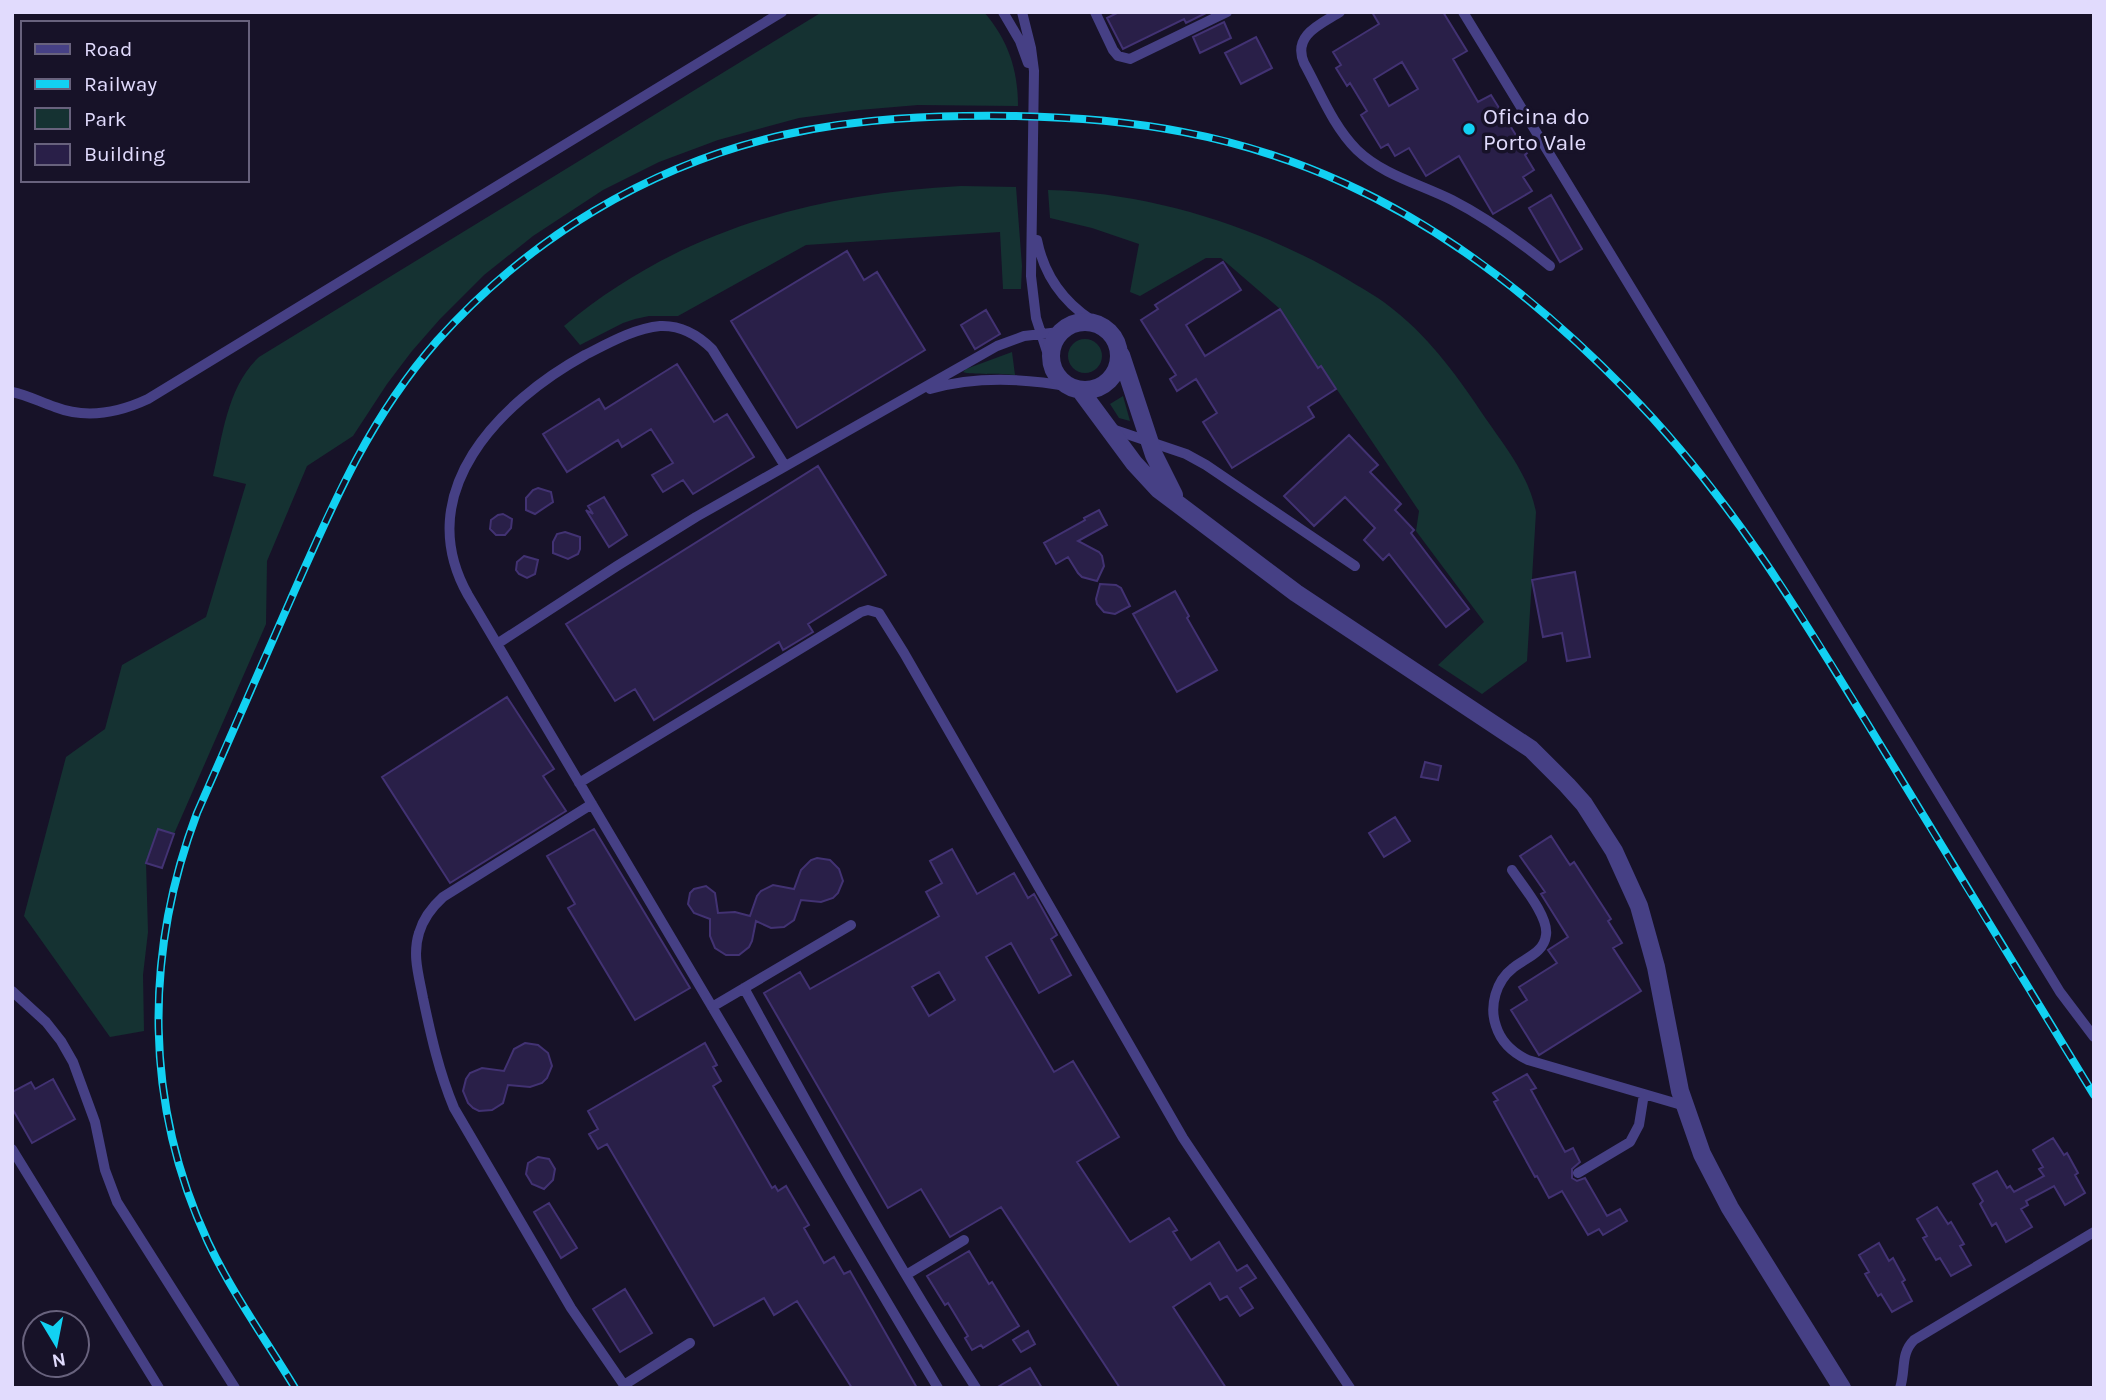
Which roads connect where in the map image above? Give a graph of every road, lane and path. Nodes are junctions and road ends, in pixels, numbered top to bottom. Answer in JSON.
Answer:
{"nodes":[{"id":1,"x":782,"y":12,"type":"edge"},
{"id":2,"x":1003,"y":12,"type":"edge"},
{"id":3,"x":1022,"y":12,"type":"edge"},
{"id":4,"x":1095,"y":12,"type":"edge"},
{"id":5,"x":1227,"y":12,"type":"edge"},
{"id":6,"x":1340,"y":12,"type":"edge"},
{"id":7,"x":1463,"y":12,"type":"edge"},
{"id":8,"x":1034,"y":93,"type":"junction"},
{"id":9,"x":1033,"y":213,"type":"junction"},
{"id":10,"x":1550,"y":266,"type":"dead end"},
{"id":11,"x":1103,"y":327,"type":"junction"},
{"id":12,"x":1060,"y":332,"type":"junction"},
{"id":13,"x":1040,"y":333,"type":"junction"},
{"id":14,"x":1119,"y":349,"type":"junction"},
{"id":15,"x":1052,"y":367,"type":"junction"},
{"id":16,"x":1075,"y":388,"type":"junction"},
{"id":17,"x":12,"y":392,"type":"edge"},
{"id":18,"x":914,"y":394,"type":"junction"},
{"id":19,"x":1107,"y":426,"type":"junction"},
{"id":20,"x":1149,"y":442,"type":"junction"},
{"id":21,"x":785,"y":466,"type":"junction"},
{"id":22,"x":1180,"y":504,"type":"junction"},
{"id":23,"x":1355,"y":566,"type":"dead end"},
{"id":24,"x":497,"y":644,"type":"junction"},
{"id":25,"x":579,"y":783,"type":"junction"},
{"id":26,"x":592,"y":804,"type":"junction"},
{"id":27,"x":1512,"y":870,"type":"dead end"},
{"id":28,"x":850,"y":925,"type":"dead end"},
{"id":29,"x":744,"y":988,"type":"junction"},
{"id":30,"x":12,"y":991,"type":"edge"},
{"id":31,"x":712,"y":1007,"type":"junction"},
{"id":32,"x":2094,"y":1037,"type":"edge"},
{"id":33,"x":1644,"y":1094,"type":"junction"},
{"id":34,"x":1685,"y":1106,"type":"junction"},
{"id":35,"x":12,"y":1149,"type":"edge"},
{"id":36,"x":1578,"y":1173,"type":"dead end"},
{"id":37,"x":2094,"y":1232,"type":"edge"},
{"id":38,"x":964,"y":1240,"type":"dead end"},
{"id":39,"x":906,"y":1275,"type":"junction"},
{"id":40,"x":690,"y":1343,"type":"dead end"},
{"id":41,"x":625,"y":1386,"type":"edge"},
{"id":42,"x":159,"y":1388,"type":"edge"},
{"id":43,"x":235,"y":1388,"type":"edge"},
{"id":44,"x":938,"y":1388,"type":"edge"},
{"id":45,"x":976,"y":1388,"type":"edge"},
{"id":46,"x":1350,"y":1388,"type":"edge"},
{"id":47,"x":1842,"y":1388,"type":"edge"},
{"id":48,"x":1900,"y":1388,"type":"edge"}],
"edges":[{"from":1,"to":17,"type":"lane"},
{"from":2,"to":8,"type":"lane"},
{"from":3,"to":8,"type":"lane"},
{"from":4,"to":5,"type":"lane"},
{"from":6,"to":10,"type":"lane"},
{"from":7,"to":32,"type":"lane"},
{"from":8,"to":9,"type":"lane"},
{"from":9,"to":11,"type":"lane"},
{"from":9,"to":13,"type":"lane"},
{"from":11,"to":12,"type":"street"},
{"from":11,"to":14,"type":"street"},
{"from":12,"to":13,"type":"lane"},
{"from":12,"to":15,"type":"street"},
{"from":13,"to":15,"type":"lane"},
{"from":13,"to":18,"type":"lane"},
{"from":14,"to":16,"type":"street"},
{"from":14,"to":20,"type":"street"},
{"from":15,"to":16,"type":"street"},
{"from":16,"to":18,"type":"lane"},
{"from":16,"to":19,"type":"street"},
{"from":18,"to":21,"type":"lane"},
{"from":19,"to":20,"type":"lane"},
{"from":19,"to":22,"type":"street"},
{"from":20,"to":22,"type":"street"},
{"from":20,"to":23,"type":"lane"},
{"from":21,"to":24,"type":"lane"},
{"from":21,"to":24,"type":"lane"},
{"from":22,"to":34,"type":"street"},
{"from":24,"to":25,"type":"lane"},
{"from":25,"to":26,"type":"lane"},
{"from":25,"to":46,"type":"lane"},
{"from":26,"to":31,"type":"lane"},
{"from":26,"to":41,"type":"lane"},
{"from":27,"to":33,"type":"lane"},
{"from":28,"to":29,"type":"lane"},
{"from":29,"to":31,"type":"lane"},
{"from":29,"to":39,"type":"lane"},
{"from":30,"to":43,"type":"lane"},
{"from":31,"to":44,"type":"lane"},
{"from":33,"to":34,"type":"lane"},
{"from":33,"to":36,"type":"lane"},
{"from":34,"to":47,"type":"street"},
{"from":35,"to":42,"type":"lane"},
{"from":37,"to":48,"type":"lane"},
{"from":38,"to":39,"type":"lane"},
{"from":39,"to":45,"type":"lane"},
{"from":40,"to":41,"type":"lane"}]}
